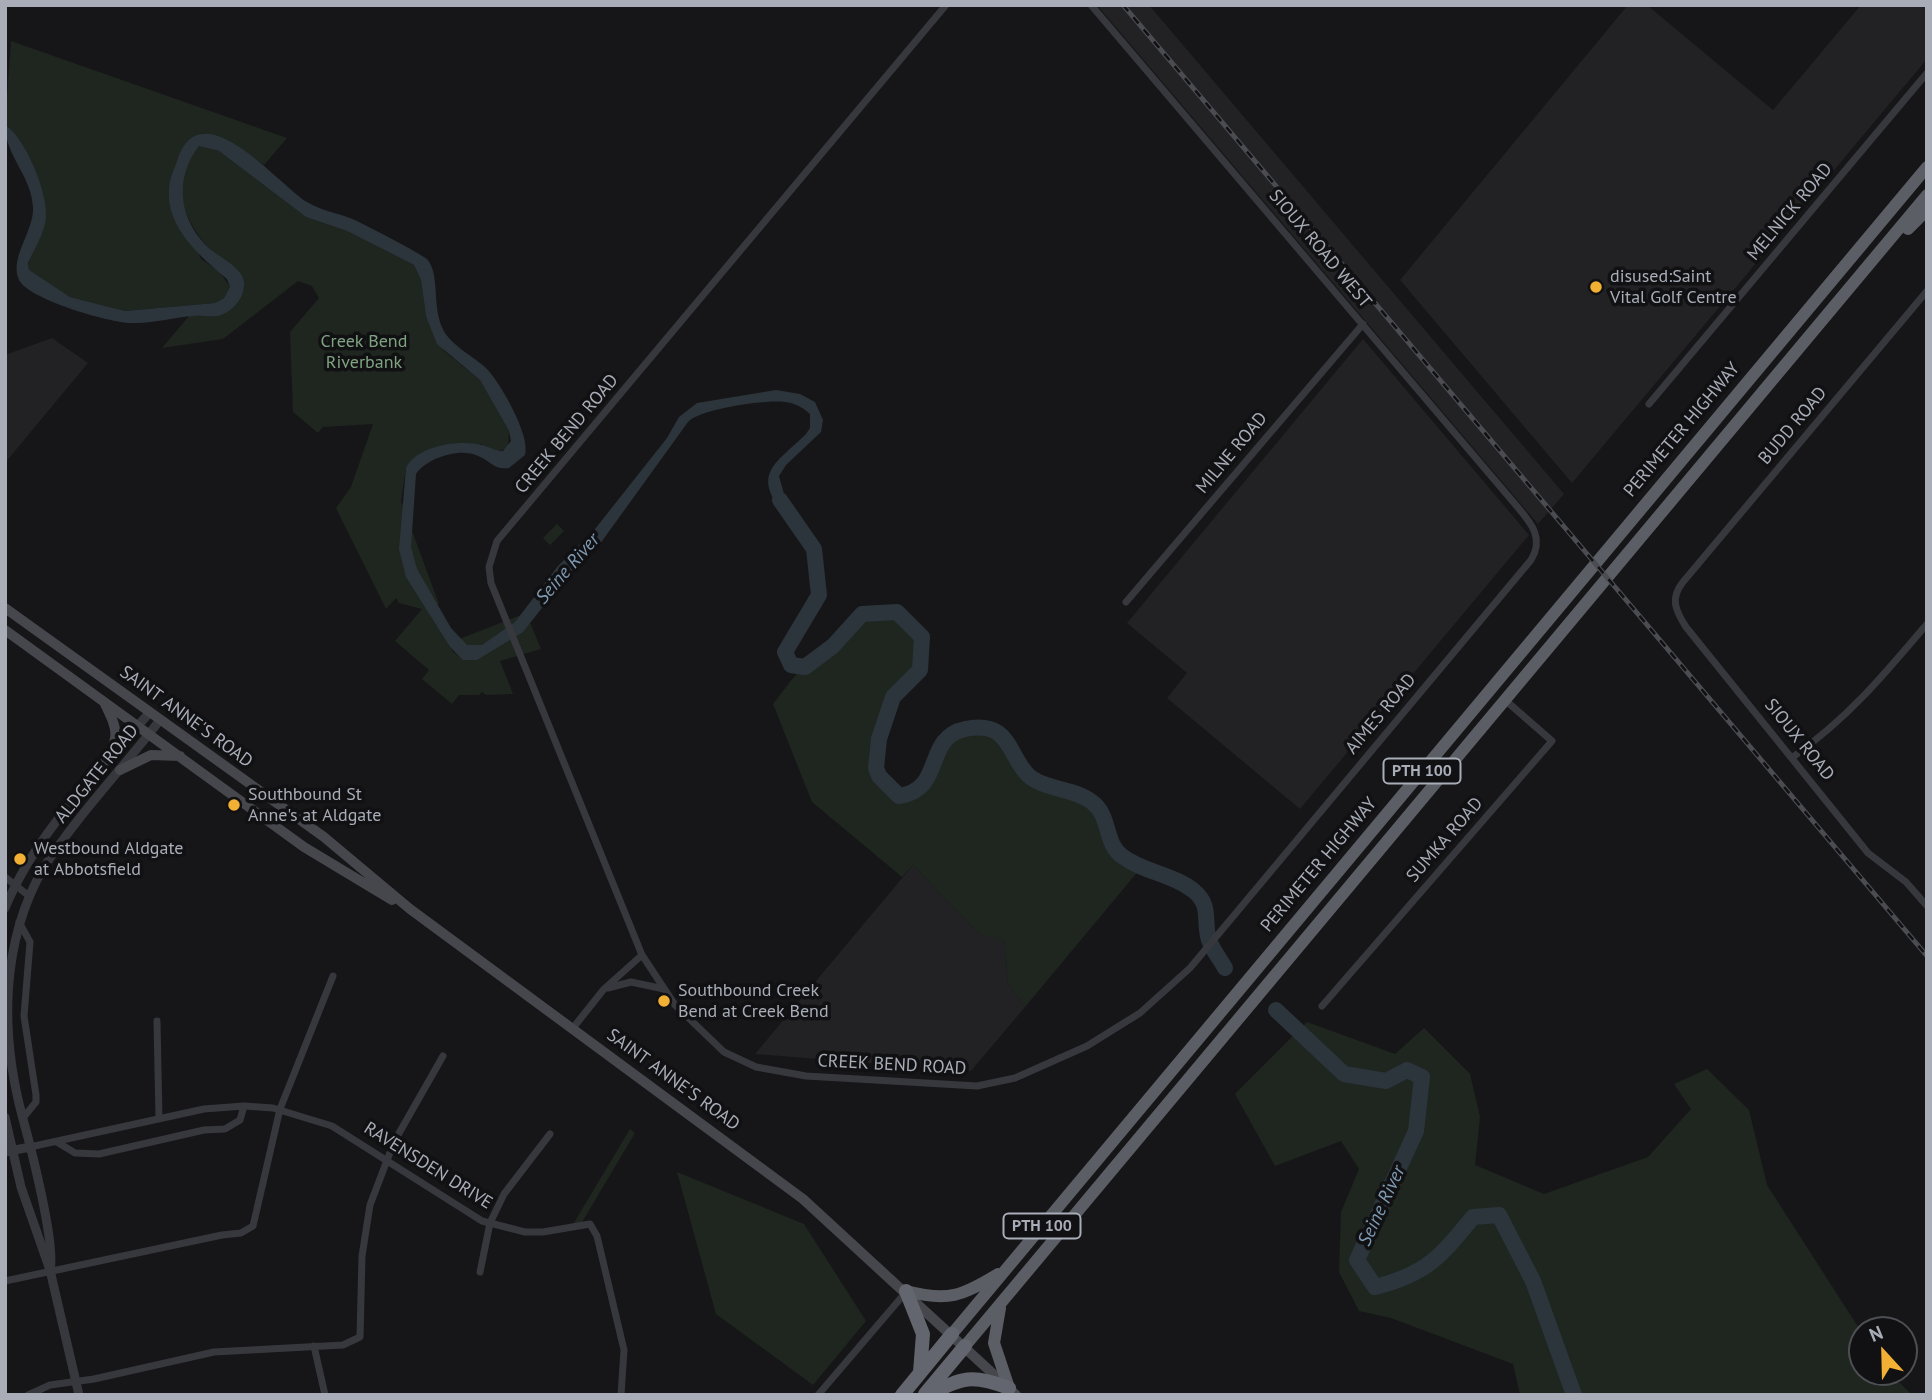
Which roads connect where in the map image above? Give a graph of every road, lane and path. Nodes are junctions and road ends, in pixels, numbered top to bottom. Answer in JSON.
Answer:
{"nodes":[{"id":1,"x":946,"y":5,"type":"edge"},
{"id":2,"x":1091,"y":5,"type":"edge"},
{"id":3,"x":1927,"y":73,"type":"edge"},
{"id":4,"x":1927,"y":167,"type":"edge"},
{"id":5,"x":1927,"y":195,"type":"edge"},
{"id":6,"x":1927,"y":210,"type":"edge"},
{"id":7,"x":1869,"y":265,"type":"junction"},
{"id":8,"x":1927,"y":291,"type":"edge"},
{"id":9,"x":1363,"y":324,"type":"junction"},
{"id":10,"x":1650,"y":404,"type":"dead end"},
{"id":11,"x":1523,"y":514,"type":"joint"},
{"id":12,"x":1683,"y":582,"type":"joint"},
{"id":13,"x":1126,"y":602,"type":"dead end"},
{"id":14,"x":5,"y":608,"type":"edge"},
{"id":15,"x":1927,"y":624,"type":"edge"},
{"id":16,"x":5,"y":630,"type":"edge"},
{"id":17,"x":103,"y":699,"type":"junction"},
{"id":18,"x":1505,"y":700,"type":"junction"},
{"id":19,"x":150,"y":712,"type":"junction"},
{"id":20,"x":160,"y":720,"type":"junction"},
{"id":21,"x":138,"y":725,"type":"junction"},
{"id":22,"x":150,"y":733,"type":"junction"},
{"id":23,"x":181,"y":756,"type":"junction"},
{"id":24,"x":1793,"y":757,"type":"junction"},
{"id":25,"x":102,"y":767,"type":"junction"},
{"id":26,"x":120,"y":771,"type":"junction"},
{"id":27,"x":5,"y":877,"type":"edge"},
{"id":28,"x":15,"y":885,"type":"junction"},
{"id":29,"x":29,"y":895,"type":"junction"},
{"id":30,"x":1927,"y":906,"type":"edge"},
{"id":31,"x":5,"y":908,"type":"edge"},
{"id":32,"x":410,"y":909,"type":"junction"},
{"id":33,"x":19,"y":921,"type":"junction"},
{"id":34,"x":1223,"y":929,"type":"joint"},
{"id":35,"x":642,"y":955,"type":"junction"},
{"id":36,"x":333,"y":976,"type":"dead end"},
{"id":37,"x":604,"y":989,"type":"junction"},
{"id":38,"x":665,"y":989,"type":"junction"},
{"id":39,"x":1322,"y":1006,"type":"dead end"},
{"id":40,"x":157,"y":1021,"type":"dead end"},
{"id":41,"x":573,"y":1028,"type":"junction"},
{"id":42,"x":443,"y":1056,"type":"dead end"},
{"id":43,"x":244,"y":1106,"type":"junction"},
{"id":44,"x":280,"y":1110,"type":"junction"},
{"id":45,"x":23,"y":1118,"type":"junction"},
{"id":46,"x":5,"y":1119,"type":"edge"},
{"id":47,"x":159,"y":1119,"type":"junction"},
{"id":48,"x":550,"y":1134,"type":"dead end"},
{"id":49,"x":56,"y":1142,"type":"junction"},
{"id":50,"x":30,"y":1147,"type":"junction"},
{"id":51,"x":9,"y":1151,"type":"edge"},
{"id":52,"x":387,"y":1161,"type":"junction"},
{"id":53,"x":489,"y":1223,"type":"junction"},
{"id":54,"x":1007,"y":1268,"type":"junction"},
{"id":55,"x":50,"y":1270,"type":"junction"},
{"id":56,"x":480,"y":1272,"type":"dead end"},
{"id":57,"x":5,"y":1280,"type":"edge"},
{"id":58,"x":906,"y":1291,"type":"junction"},
{"id":59,"x":1001,"y":1303,"type":"junction"},
{"id":60,"x":952,"y":1334,"type":"junction"},
{"id":61,"x":314,"y":1346,"type":"junction"},
{"id":62,"x":965,"y":1346,"type":"junction"},
{"id":63,"x":920,"y":1372,"type":"junction"},
{"id":64,"x":76,"y":1381,"type":"junction"},
{"id":65,"x":1009,"y":1392,"type":"edge"},
{"id":66,"x":27,"y":1395,"type":"edge"},
{"id":67,"x":79,"y":1395,"type":"edge"},
{"id":68,"x":325,"y":1395,"type":"edge"},
{"id":69,"x":621,"y":1395,"type":"edge"},
{"id":70,"x":818,"y":1395,"type":"edge"},
{"id":71,"x":902,"y":1395,"type":"edge"},
{"id":72,"x":927,"y":1395,"type":"edge"}],
"edges":[{"from":1,"to":35,"type":"street","name":"CREEK BEND ROAD"},
{"from":2,"to":9,"type":"street","name":"SIOUX ROAD WEST"},
{"from":3,"to":10,"type":"street","name":"MELNICK ROAD"},
{"from":4,"to":54,"type":"highway","name":"PERIMETER HIGHWAY","number":"PTH 100"},
{"from":5,"to":7,"type":"highway","name":"PERIMETER HIGHWAY","number":"PTH 100"},
{"from":6,"to":7,"type":"highway"},
{"from":7,"to":18,"type":"highway","name":"PERIMETER HIGHWAY","number":"PTH 100"},
{"from":8,"to":12,"type":"street","name":"BUDD ROAD"},
{"from":9,"to":11,"type":"street","name":"SIOUX ROAD WEST"},
{"from":9,"to":13,"type":"street","name":"MILNE ROAD"},
{"from":11,"to":34,"type":"street","name":"AIMES ROAD"},
{"from":12,"to":24,"type":"street","name":"SIOUX ROAD"},
{"from":14,"to":19,"type":"main road","name":"SAINT ANNE'S ROAD"},
{"from":15,"to":24,"type":"street"},
{"from":16,"to":17,"type":"main road","name":"SAINT ANNE'S ROAD"},
{"from":17,"to":21,"type":"main road","name":"SAINT ANNE'S ROAD"},
{"from":17,"to":25,"type":"main road"},
{"from":18,"to":39,"type":"street","name":"SUMKA ROAD"},
{"from":18,"to":59,"type":"highway","name":"PERIMETER HIGHWAY","number":"PTH 100"},
{"from":19,"to":20,"type":"main road","name":"SAINT ANNE'S ROAD"},
{"from":19,"to":21,"type":"street","name":"ALDGATE ROAD"},
{"from":20,"to":22,"type":"street","name":"ALDGATE ROAD"},
{"from":20,"to":32,"type":"main road","name":"SAINT ANNE'S ROAD"},
{"from":21,"to":22,"type":"main road","name":"SAINT ANNE'S ROAD"},
{"from":21,"to":25,"type":"street","name":"ALDGATE ROAD"},
{"from":22,"to":23,"type":"main road","name":"SAINT ANNE'S ROAD"},
{"from":22,"to":26,"type":"street","name":"ALDGATE ROAD"},
{"from":23,"to":26,"type":"main road"},
{"from":23,"to":32,"type":"main road","name":"SAINT ANNE'S ROAD"},
{"from":24,"to":30,"type":"street","name":"SIOUX ROAD"},
{"from":25,"to":28,"type":"street","name":"ALDGATE ROAD"},
{"from":26,"to":29,"type":"street","name":"ALDGATE ROAD"},
{"from":27,"to":28,"type":"street"},
{"from":28,"to":29,"type":"street"},
{"from":28,"to":31,"type":"street","name":"ALDGATE ROAD"},
{"from":29,"to":33,"type":"street","name":"ALDGATE ROAD"},
{"from":32,"to":41,"type":"main road","name":"SAINT ANNE'S ROAD"},
{"from":33,"to":45,"type":"street","name":"ALDGATE ROAD"},
{"from":33,"to":45,"type":"street"},
{"from":34,"to":38,"type":"street","name":"CREEK BEND ROAD"},
{"from":35,"to":37,"type":"street"},
{"from":35,"to":38,"type":"street","name":"CREEK BEND ROAD"},
{"from":36,"to":44,"type":"street"},
{"from":37,"to":38,"type":"street"},
{"from":37,"to":41,"type":"street"},
{"from":40,"to":47,"type":"street"},
{"from":41,"to":58,"type":"main road","name":"SAINT ANNE'S ROAD"},
{"from":42,"to":52,"type":"street"},
{"from":43,"to":44,"type":"street","name":"RAVENSDEN DRIVE"},
{"from":43,"to":47,"type":"street","name":"RAVENSDEN DRIVE"},
{"from":43,"to":49,"type":"street"},
{"from":44,"to":52,"type":"street","name":"RAVENSDEN DRIVE"},
{"from":44,"to":55,"type":"street"},
{"from":45,"to":50,"type":"street","name":"ALDGATE ROAD"},
{"from":46,"to":51,"type":"street","name":"ALDGATE ROAD"},
{"from":47,"to":49,"type":"street","name":"RAVENSDEN DRIVE"},
{"from":48,"to":53,"type":"street"},
{"from":49,"to":50,"type":"street","name":"RAVENSDEN DRIVE"},
{"from":50,"to":51,"type":"street"},
{"from":50,"to":55,"type":"street","name":"ALDGATE ROAD"},
{"from":51,"to":55,"type":"street","name":"ALDGATE ROAD"},
{"from":52,"to":53,"type":"street","name":"RAVENSDEN DRIVE"},
{"from":52,"to":61,"type":"street"},
{"from":53,"to":56,"type":"street"},
{"from":53,"to":69,"type":"street","name":"RAVENSDEN DRIVE"},
{"from":54,"to":58,"type":"highway"},
{"from":54,"to":60,"type":"highway","name":"PERIMETER HIGHWAY","number":"PTH 100"},
{"from":55,"to":57,"type":"street"},
{"from":55,"to":64,"type":"street","name":"ALDGATE ROAD"},
{"from":58,"to":60,"type":"main road","name":"SAINT ANNE'S ROAD"},
{"from":58,"to":63,"type":"highway"},
{"from":58,"to":70,"type":"street"},
{"from":59,"to":62,"type":"highway","name":"PERIMETER HIGHWAY","number":"PTH 100"},
{"from":59,"to":65,"type":"highway"},
{"from":60,"to":62,"type":"main road","name":"SAINT ANNE'S ROAD"},
{"from":60,"to":63,"type":"highway","name":"PERIMETER HIGHWAY","number":"PTH 100"},
{"from":61,"to":64,"type":"street"},
{"from":61,"to":68,"type":"street"},
{"from":62,"to":65,"type":"main road","name":"SAINT ANNE'S ROAD"},
{"from":62,"to":72,"type":"highway","name":"PERIMETER HIGHWAY","number":"PTH 100"},
{"from":63,"to":71,"type":"highway","name":"PERIMETER HIGHWAY","number":"PTH 100"},
{"from":64,"to":66,"type":"street"},
{"from":64,"to":67,"type":"street","name":"ALDGATE ROAD"},
{"from":65,"to":72,"type":"highway"}]}
